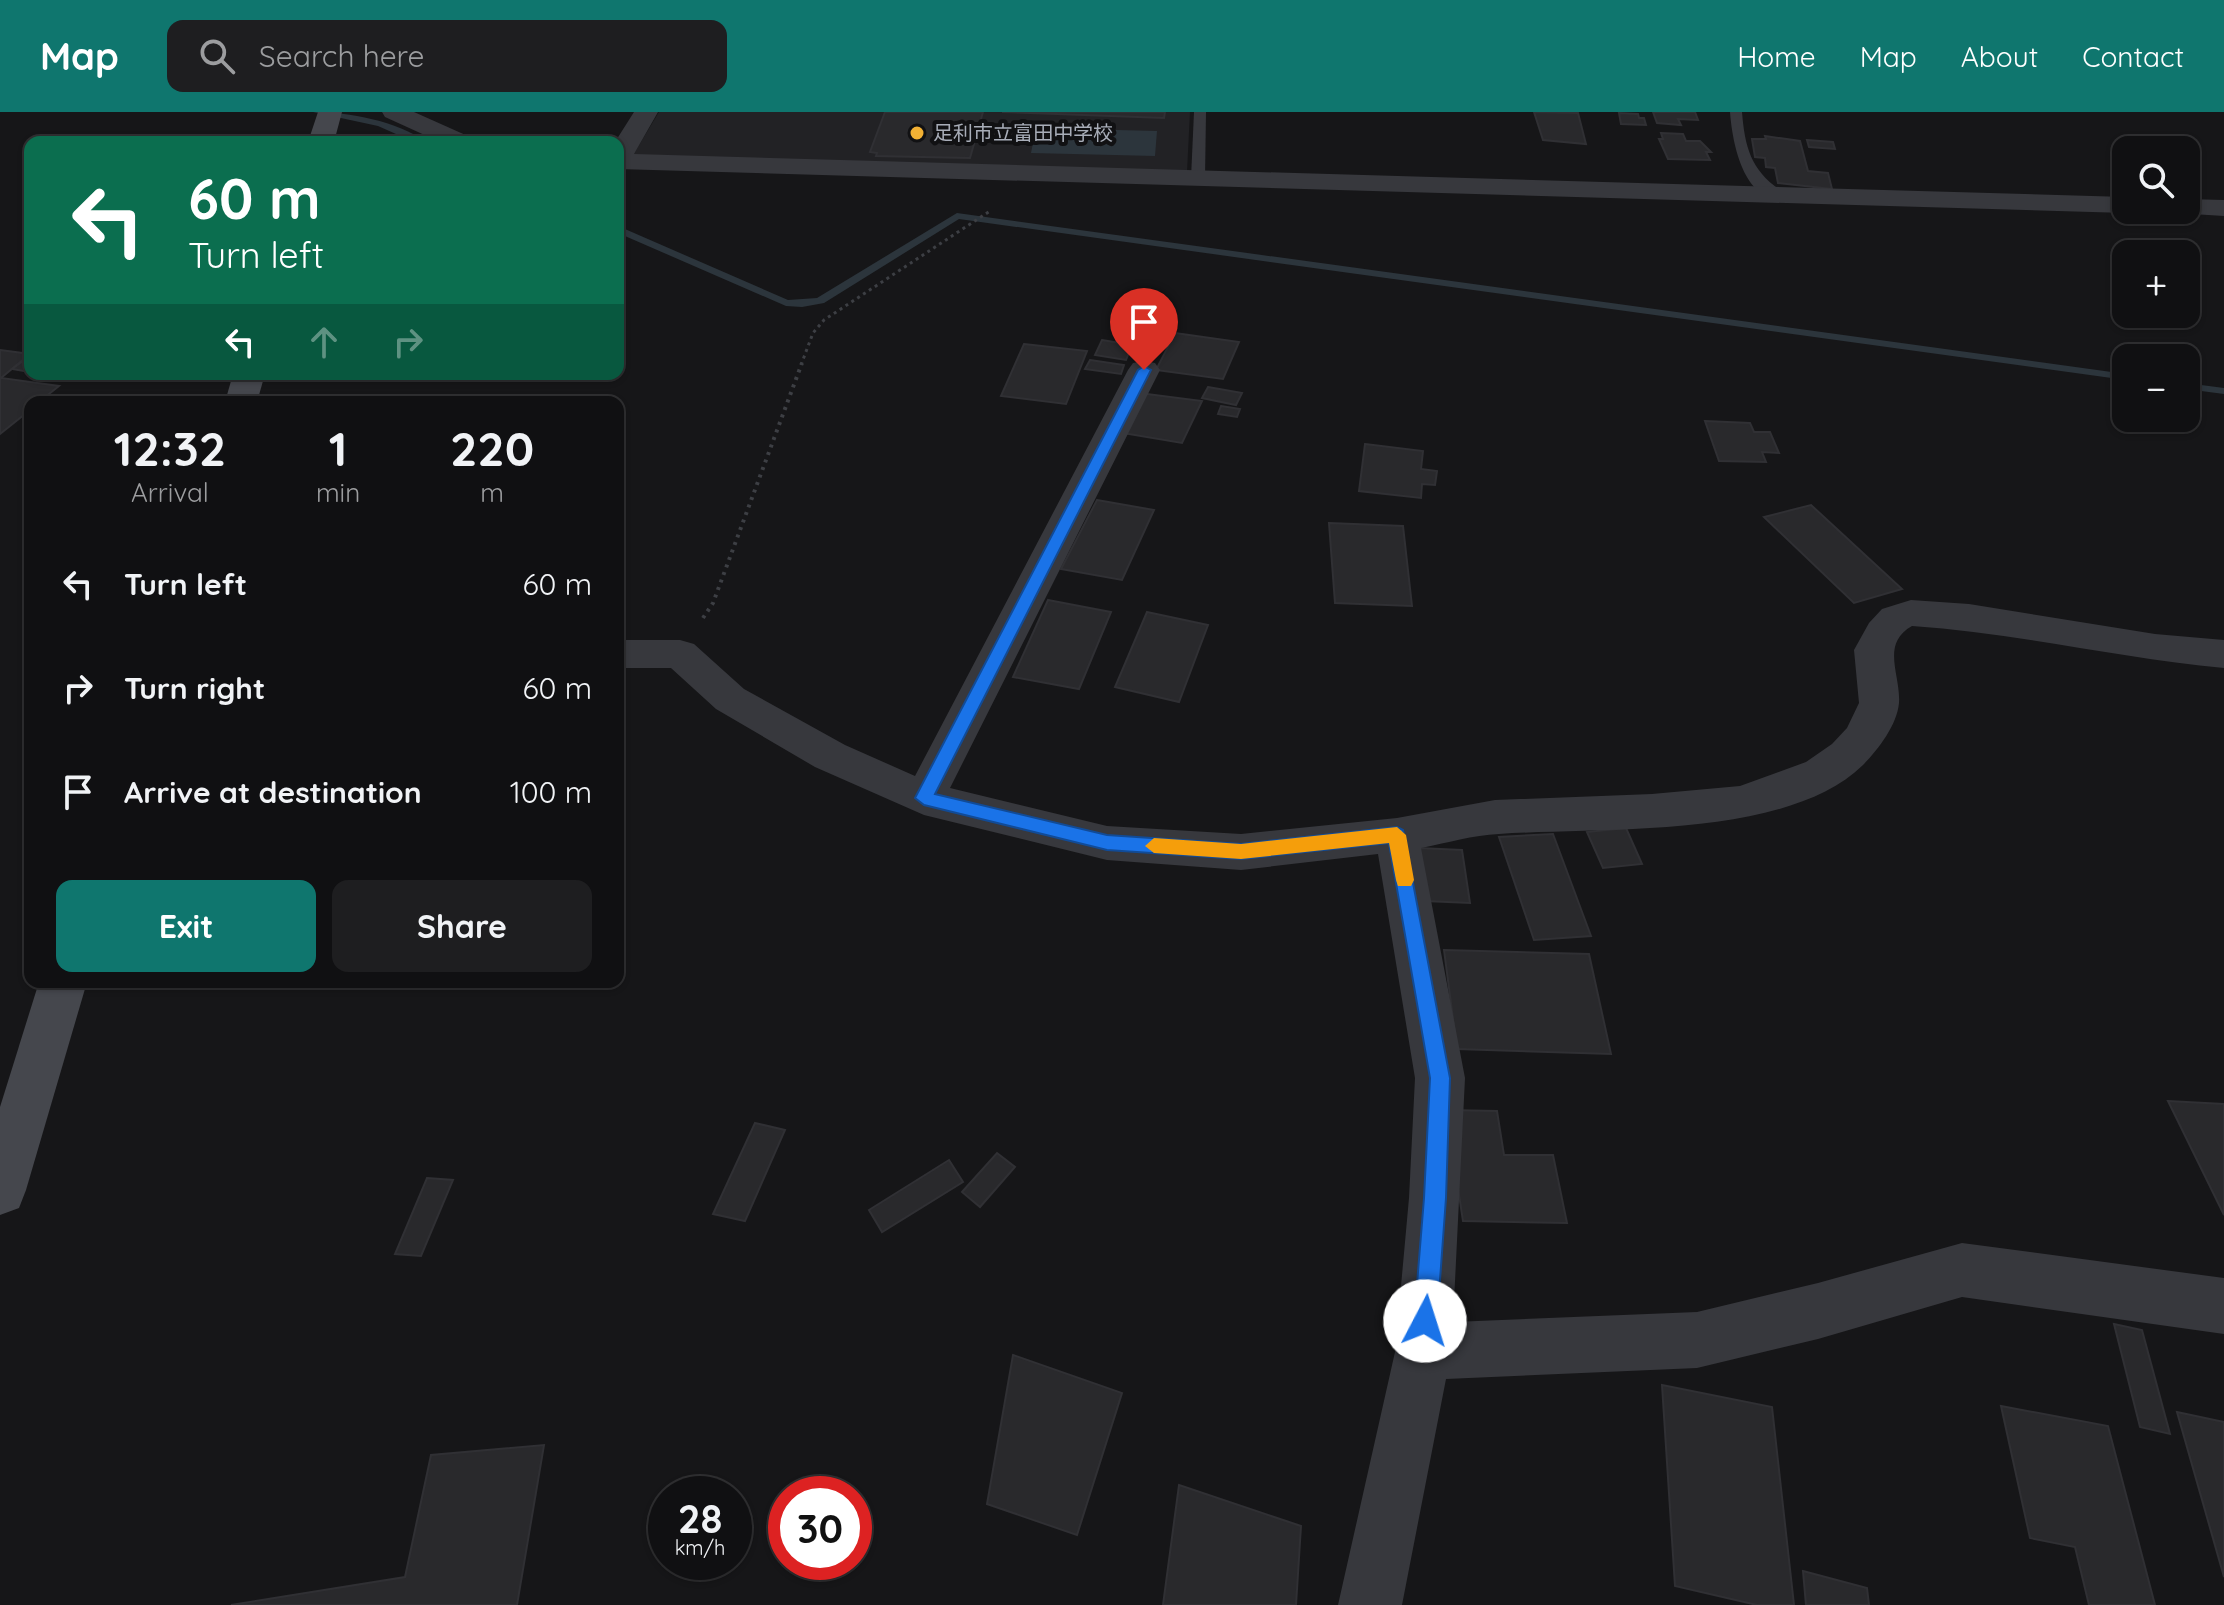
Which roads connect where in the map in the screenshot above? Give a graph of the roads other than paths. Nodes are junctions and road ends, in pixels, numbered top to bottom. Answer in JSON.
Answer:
{"nodes":[{"id":1,"x":330,"y":112,"type":"edge"},
{"id":2,"x":394,"y":112,"type":"edge"},
{"id":3,"x":646,"y":112,"type":"edge"},
{"id":4,"x":1200,"y":112,"type":"edge"},
{"id":5,"x":1736,"y":112,"type":"edge"},
{"id":6,"x":323,"y":136,"type":"edge"},
{"id":7,"x":448,"y":136,"type":"edge"},
{"id":8,"x":624,"y":150,"type":"edge"},
{"id":9,"x":624,"y":160,"type":"edge"},
{"id":10,"x":1198,"y":178,"type":"junction"},
{"id":11,"x":1778,"y":195,"type":"junction"},
{"id":12,"x":2112,"y":205,"type":"edge"},
{"id":13,"x":2200,"y":207,"type":"edge"},
{"id":14,"x":2224,"y":208,"type":"edge"},
{"id":15,"x":1144,"y":370,"type":"dead end"},
{"id":16,"x":624,"y":654,"type":"edge"},
{"id":17,"x":2224,"y":654,"type":"edge"},
{"id":18,"x":924,"y":798,"type":"junction"},
{"id":19,"x":1397,"y":835,"type":"junction"},
{"id":20,"x":61,"y":988,"type":"edge"},
{"id":21,"x":0,"y":1190,"type":"edge"},
{"id":22,"x":2224,"y":1306,"type":"edge"},
{"id":23,"x":1423,"y":1352,"type":"junction"},
{"id":24,"x":1370,"y":1605,"type":"edge"}],
"edges":[{"from":1,"to":6,"type":"street"},
{"from":2,"to":7,"type":"street"},
{"from":3,"to":8,"type":"street"},
{"from":4,"to":10,"type":"lane"},
{"from":5,"to":11,"type":"lane"},
{"from":9,"to":10,"type":"street"},
{"from":10,"to":11,"type":"street"},
{"from":11,"to":12,"type":"street"},
{"from":13,"to":14,"type":"street"},
{"from":15,"to":18,"type":"street"},
{"from":16,"to":18,"type":"street"},
{"from":17,"to":19,"type":"street"},
{"from":18,"to":19,"type":"street"},
{"from":19,"to":23,"type":"street"},
{"from":20,"to":21,"type":"street"},
{"from":22,"to":23,"type":"street"},
{"from":23,"to":24,"type":"street"}]}
